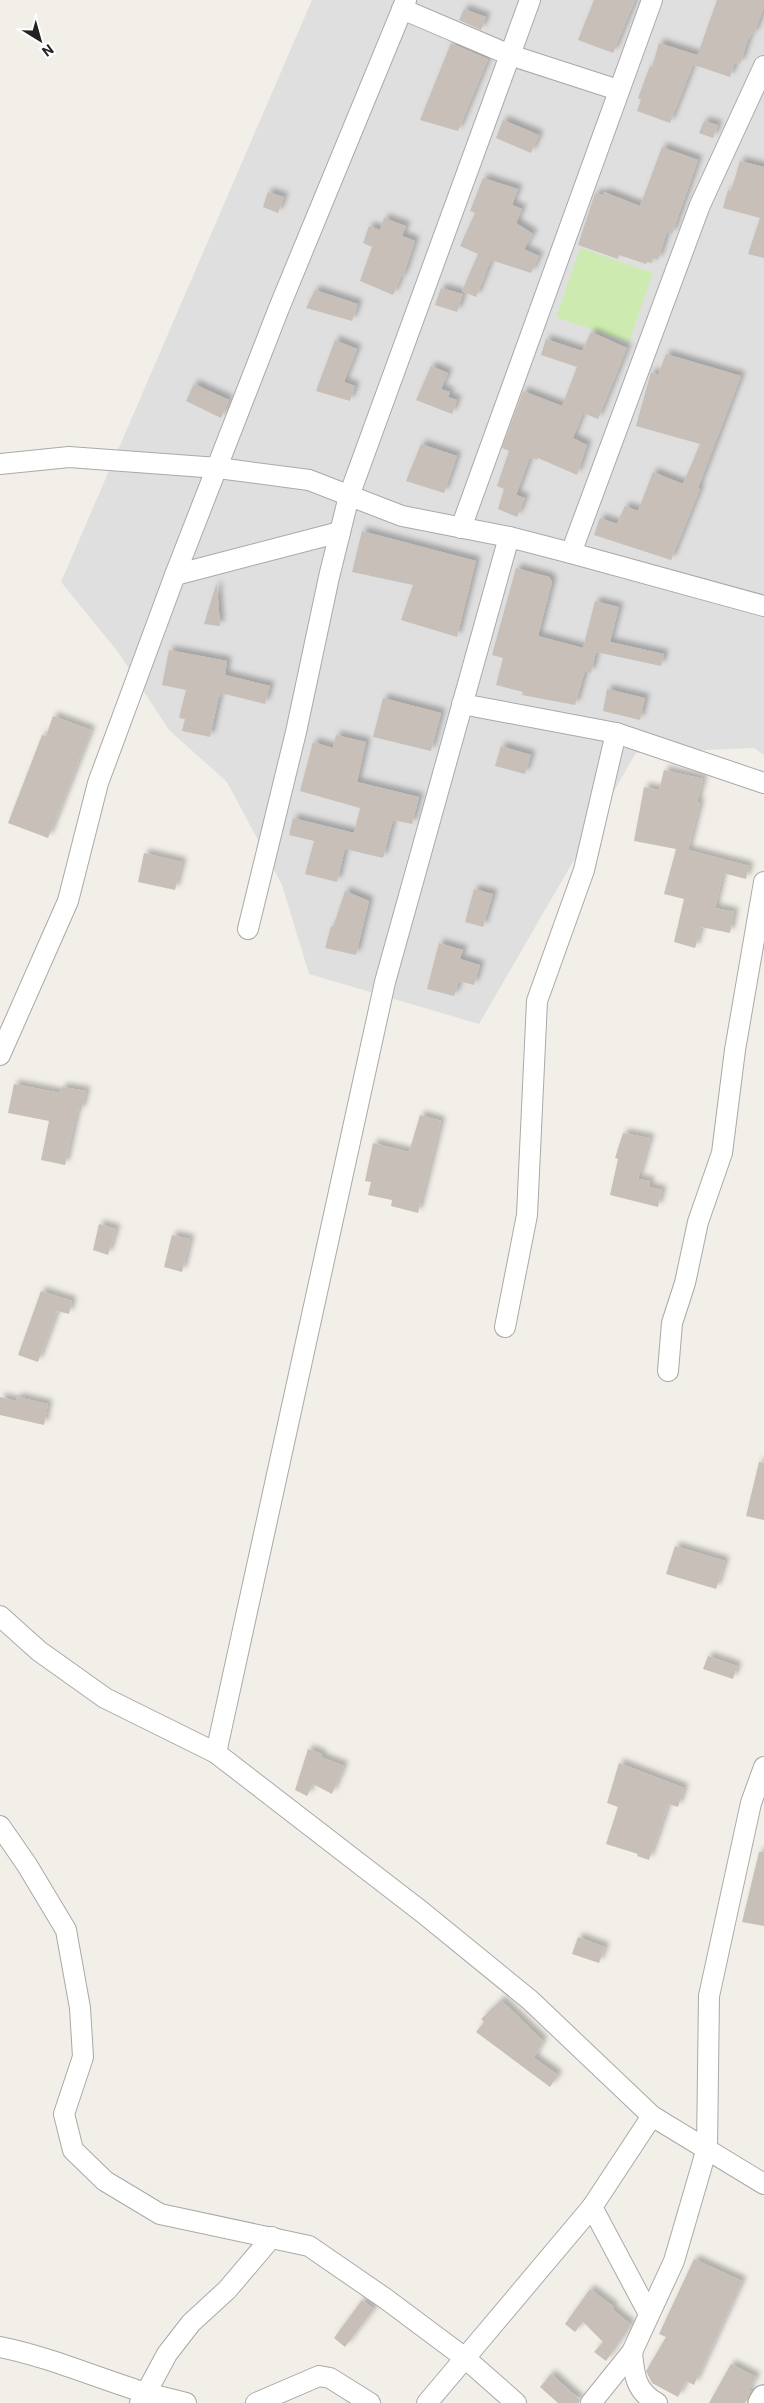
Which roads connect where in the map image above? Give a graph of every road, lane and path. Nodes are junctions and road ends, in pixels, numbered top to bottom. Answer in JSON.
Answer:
{"nodes":[{"id":1,"x":530,"y":0,"type":"edge"},
{"id":2,"x":652,"y":0,"type":"edge"},
{"id":3,"x":404,"y":5,"type":"edge"},
{"id":4,"x":510,"y":55,"type":"junction"},
{"id":5,"x":764,"y":66,"type":"edge"},
{"id":6,"x":618,"y":90,"type":"junction"},
{"id":7,"x":0,"y":464,"type":"edge"},
{"id":8,"x":218,"y":468,"type":"junction"},
{"id":9,"x":349,"y":496,"type":"junction"},
{"id":10,"x":461,"y":528,"type":"junction"},
{"id":11,"x":340,"y":532,"type":"junction"},
{"id":12,"x":509,"y":538,"type":"junction"},
{"id":13,"x":571,"y":552,"type":"junction"},
{"id":14,"x":175,"y":575,"type":"junction"},
{"id":15,"x":764,"y":606,"type":"edge"},
{"id":16,"x":462,"y":704,"type":"junction"},
{"id":17,"x":616,"y":733,"type":"junction"},
{"id":18,"x":764,"y":782,"type":"edge"},
{"id":19,"x":764,"y":882,"type":"edge"},
{"id":20,"x":248,"y":929,"type":"dead end"},
{"id":21,"x":0,"y":1055,"type":"edge"},
{"id":22,"x":505,"y":1327,"type":"dead end"},
{"id":23,"x":668,"y":1371,"type":"dead end"},
{"id":24,"x":0,"y":1616,"type":"edge"},
{"id":25,"x":216,"y":1753,"type":"junction"},
{"id":26,"x":764,"y":1768,"type":"edge"},
{"id":27,"x":0,"y":1826,"type":"edge"},
{"id":28,"x":652,"y":2116,"type":"junction"},
{"id":29,"x":707,"y":2148,"type":"junction"},
{"id":30,"x":764,"y":2184,"type":"edge"},
{"id":31,"x":592,"y":2208,"type":"junction"},
{"id":32,"x":272,"y":2237,"type":"junction"},
{"id":33,"x":649,"y":2314,"type":"junction"},
{"id":34,"x":0,"y":2347,"type":"edge"},
{"id":35,"x":632,"y":2352,"type":"junction"},
{"id":36,"x":465,"y":2358,"type":"junction"},
{"id":37,"x":143,"y":2398,"type":"edge"},
{"id":38,"x":764,"y":2398,"type":"edge"},
{"id":39,"x":186,"y":2403,"type":"edge"},
{"id":40,"x":256,"y":2403,"type":"edge"},
{"id":41,"x":370,"y":2403,"type":"edge"},
{"id":42,"x":427,"y":2403,"type":"edge"},
{"id":43,"x":516,"y":2403,"type":"edge"},
{"id":44,"x":591,"y":2403,"type":"edge"},
{"id":45,"x":656,"y":2403,"type":"edge"},
{"id":46,"x":761,"y":2403,"type":"edge"}],
"edges":[{"from":1,"to":4,"type":"street"},
{"from":2,"to":6,"type":"street"},
{"from":3,"to":4,"type":"street"},
{"from":3,"to":8,"type":"street"},
{"from":4,"to":6,"type":"street"},
{"from":4,"to":9,"type":"street"},
{"from":5,"to":13,"type":"street"},
{"from":6,"to":10,"type":"street"},
{"from":7,"to":8,"type":"street"},
{"from":8,"to":9,"type":"street"},
{"from":8,"to":14,"type":"street"},
{"from":9,"to":10,"type":"street"},
{"from":9,"to":11,"type":"street"},
{"from":10,"to":12,"type":"street"},
{"from":11,"to":14,"type":"street"},
{"from":11,"to":20,"type":"street"},
{"from":12,"to":13,"type":"street"},
{"from":12,"to":16,"type":"street"},
{"from":13,"to":15,"type":"street"},
{"from":14,"to":21,"type":"street"},
{"from":16,"to":17,"type":"street"},
{"from":16,"to":25,"type":"street"},
{"from":17,"to":18,"type":"street"},
{"from":17,"to":22,"type":"street"},
{"from":19,"to":23,"type":"street"},
{"from":24,"to":25,"type":"street"},
{"from":25,"to":28,"type":"street"},
{"from":26,"to":29,"type":"street"},
{"from":27,"to":32,"type":"street"},
{"from":28,"to":29,"type":"street"},
{"from":28,"to":31,"type":"street"},
{"from":29,"to":30,"type":"street"},
{"from":29,"to":33,"type":"street"},
{"from":31,"to":33,"type":"street"},
{"from":31,"to":36,"type":"street"},
{"from":32,"to":36,"type":"street"},
{"from":32,"to":37,"type":"street"},
{"from":33,"to":35,"type":"street"},
{"from":34,"to":37,"type":"street"},
{"from":35,"to":44,"type":"street"},
{"from":35,"to":45,"type":"street"},
{"from":36,"to":42,"type":"street"},
{"from":36,"to":43,"type":"street"},
{"from":37,"to":39,"type":"street"},
{"from":38,"to":46,"type":"street"},
{"from":40,"to":41,"type":"street"}]}
